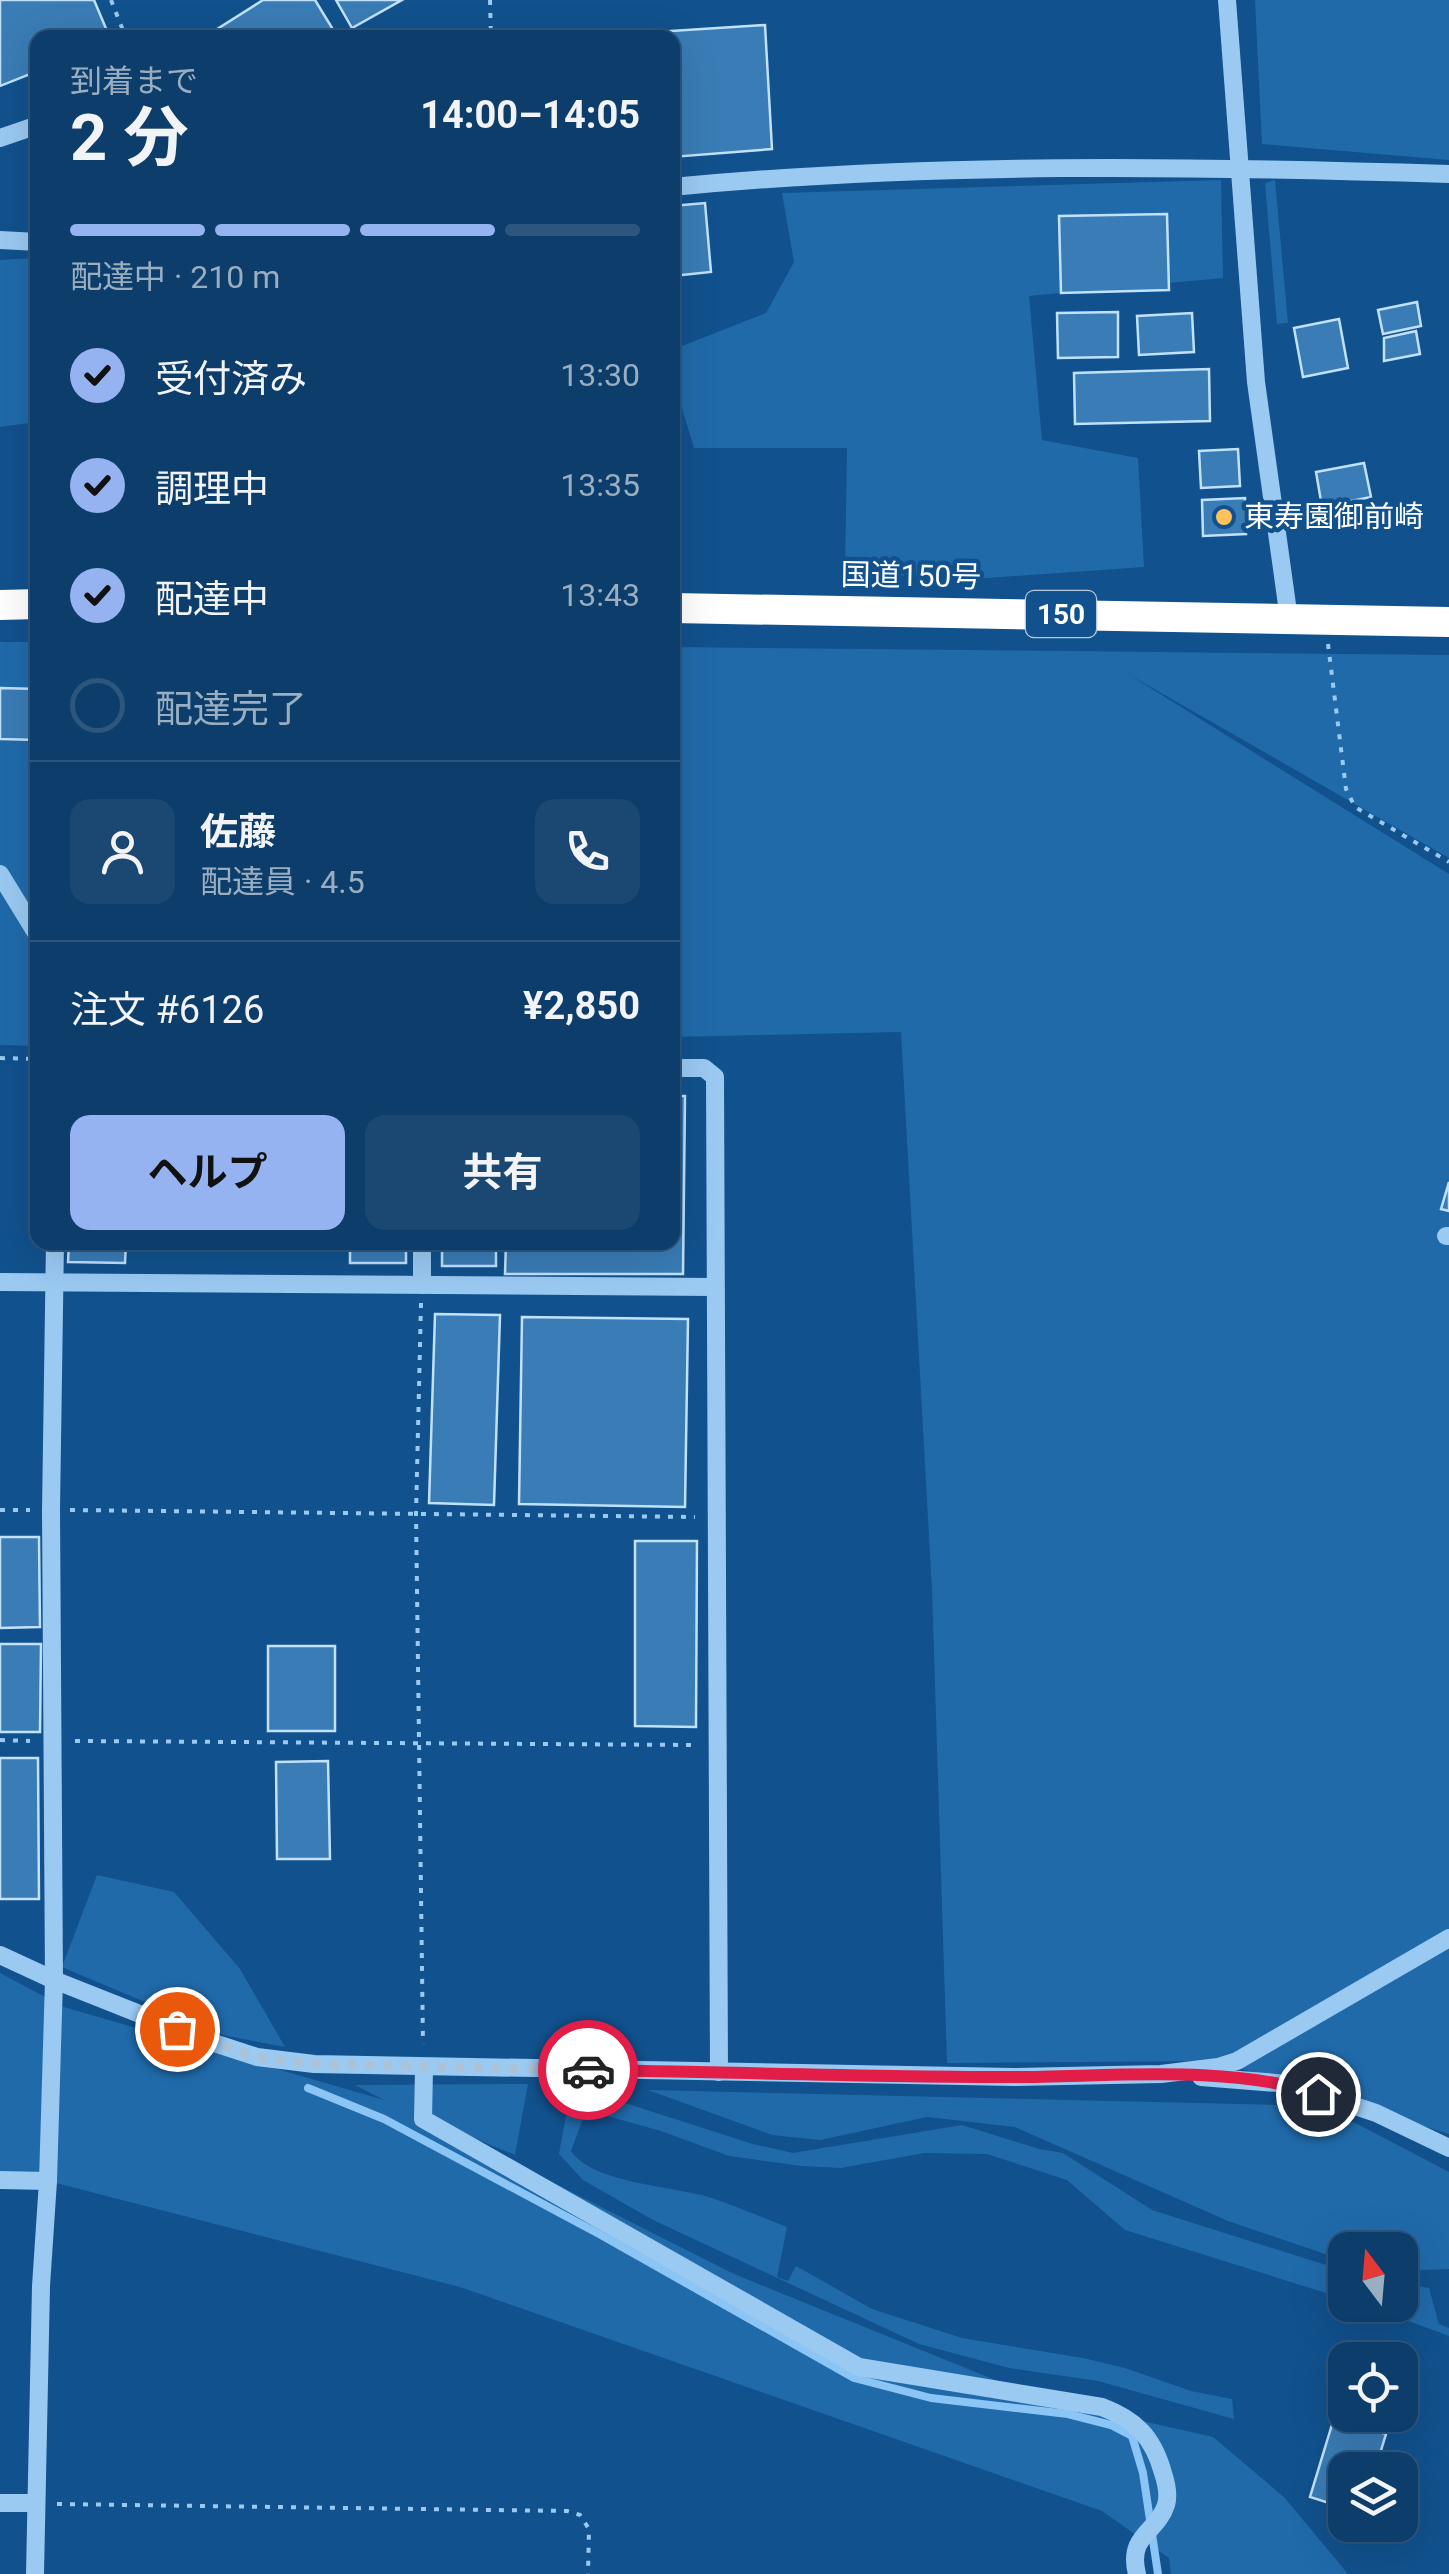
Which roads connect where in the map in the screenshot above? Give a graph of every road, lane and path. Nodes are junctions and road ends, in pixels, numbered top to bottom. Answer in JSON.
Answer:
{"nodes":[{"id":1,"x":112,"y":0,"type":"edge"},
{"id":2,"x":490,"y":0,"type":"edge"},
{"id":3,"x":1227,"y":0,"type":"edge"},
{"id":4,"x":123,"y":30,"type":"edge"},
{"id":5,"x":491,"y":30,"type":"edge"},
{"id":6,"x":30,"y":128,"type":"edge"},
{"id":7,"x":0,"y":138,"type":"edge"},
{"id":8,"x":1241,"y":168,"type":"junction"},
{"id":9,"x":1449,"y":174,"type":"edge"},
{"id":10,"x":680,"y":185,"type":"edge"},
{"id":11,"x":0,"y":240,"type":"edge"},
{"id":12,"x":30,"y":242,"type":"edge"},
{"id":13,"x":30,"y":604,"type":"edge"},
{"id":14,"x":0,"y":605,"type":"edge"},
{"id":15,"x":680,"y":608,"type":"edge"},
{"id":16,"x":1289,"y":619,"type":"junction"},
{"id":17,"x":1325,"y":620,"type":"junction"},
{"id":18,"x":1449,"y":622,"type":"edge"},
{"id":19,"x":1449,"y":862,"type":"edge"},
{"id":20,"x":0,"y":874,"type":"edge"},
{"id":21,"x":30,"y":923,"type":"edge"},
{"id":22,"x":0,"y":1058,"type":"edge"},
{"id":23,"x":30,"y":1059,"type":"edge"},
{"id":24,"x":680,"y":1068,"type":"edge"},
{"id":25,"x":54,"y":1250,"type":"edge"},
{"id":26,"x":422,"y":1250,"type":"edge"},
{"id":27,"x":0,"y":1282,"type":"edge"},
{"id":28,"x":54,"y":1282,"type":"junction"},
{"id":29,"x":422,"y":1285,"type":"junction"},
{"id":30,"x":714,"y":1287,"type":"junction"},
{"id":31,"x":0,"y":1510,"type":"edge"},
{"id":32,"x":51,"y":1510,"type":"junction"},
{"id":33,"x":416,"y":1514,"type":"junction"},
{"id":34,"x":715,"y":1518,"type":"junction"},
{"id":35,"x":0,"y":1740,"type":"edge"},
{"id":36,"x":52,"y":1741,"type":"junction"},
{"id":37,"x":418,"y":1743,"type":"junction"},
{"id":38,"x":717,"y":1745,"type":"junction"},
{"id":39,"x":1449,"y":1938,"type":"edge"},
{"id":40,"x":0,"y":1955,"type":"edge"},
{"id":41,"x":54,"y":1980,"type":"junction"},
{"id":42,"x":424,"y":2068,"type":"junction"},
{"id":43,"x":719,"y":2072,"type":"junction"},
{"id":44,"x":1161,"y":2074,"type":"junction"},
{"id":45,"x":1449,"y":2148,"type":"edge"},
{"id":46,"x":0,"y":2180,"type":"edge"},
{"id":47,"x":48,"y":2181,"type":"junction"},
{"id":48,"x":0,"y":2503,"type":"edge"},
{"id":49,"x":36,"y":2503,"type":"junction"},
{"id":50,"x":35,"y":2574,"type":"edge"},
{"id":51,"x":588,"y":2574,"type":"edge"},
{"id":52,"x":1138,"y":2574,"type":"edge"}],
"edges":[{"from":1,"to":4,"type":"path"},
{"from":2,"to":5,"type":"path"},
{"from":3,"to":8,"type":"street"},
{"from":6,"to":7,"type":"street"},
{"from":8,"to":9,"type":"street"},
{"from":8,"to":10,"type":"street"},
{"from":8,"to":16,"type":"street"},
{"from":11,"to":12,"type":"street"},
{"from":13,"to":14,"type":"highway"},
{"from":15,"to":16,"type":"highway","name":"国道150号","number":"150"},
{"from":16,"to":17,"type":"highway","name":"国道150号","number":"150"},
{"from":17,"to":18,"type":"highway","name":"国道150号","number":"150"},
{"from":17,"to":19,"type":"path"},
{"from":20,"to":21,"type":"street"},
{"from":22,"to":23,"type":"path"},
{"from":24,"to":30,"type":"street"},
{"from":25,"to":28,"type":"street"},
{"from":26,"to":29,"type":"street"},
{"from":27,"to":28,"type":"street"},
{"from":28,"to":29,"type":"street"},
{"from":28,"to":32,"type":"street"},
{"from":29,"to":30,"type":"street"},
{"from":29,"to":33,"type":"path"},
{"from":30,"to":34,"type":"street"},
{"from":31,"to":32,"type":"path"},
{"from":32,"to":33,"type":"path"},
{"from":32,"to":36,"type":"street"},
{"from":33,"to":34,"type":"path"},
{"from":33,"to":37,"type":"path"},
{"from":34,"to":38,"type":"street"},
{"from":35,"to":36,"type":"path"},
{"from":36,"to":37,"type":"path"},
{"from":36,"to":41,"type":"street"},
{"from":37,"to":38,"type":"path"},
{"from":37,"to":42,"type":"path"},
{"from":38,"to":43,"type":"street"},
{"from":39,"to":44,"type":"street"},
{"from":40,"to":41,"type":"street"},
{"from":41,"to":42,"type":"street"},
{"from":41,"to":47,"type":"street"},
{"from":42,"to":43,"type":"street"},
{"from":42,"to":52,"type":"street"},
{"from":43,"to":44,"type":"street"},
{"from":44,"to":45,"type":"street"},
{"from":46,"to":47,"type":"street"},
{"from":47,"to":49,"type":"street"},
{"from":48,"to":49,"type":"street"},
{"from":49,"to":50,"type":"street"},
{"from":49,"to":51,"type":"path"}]}
